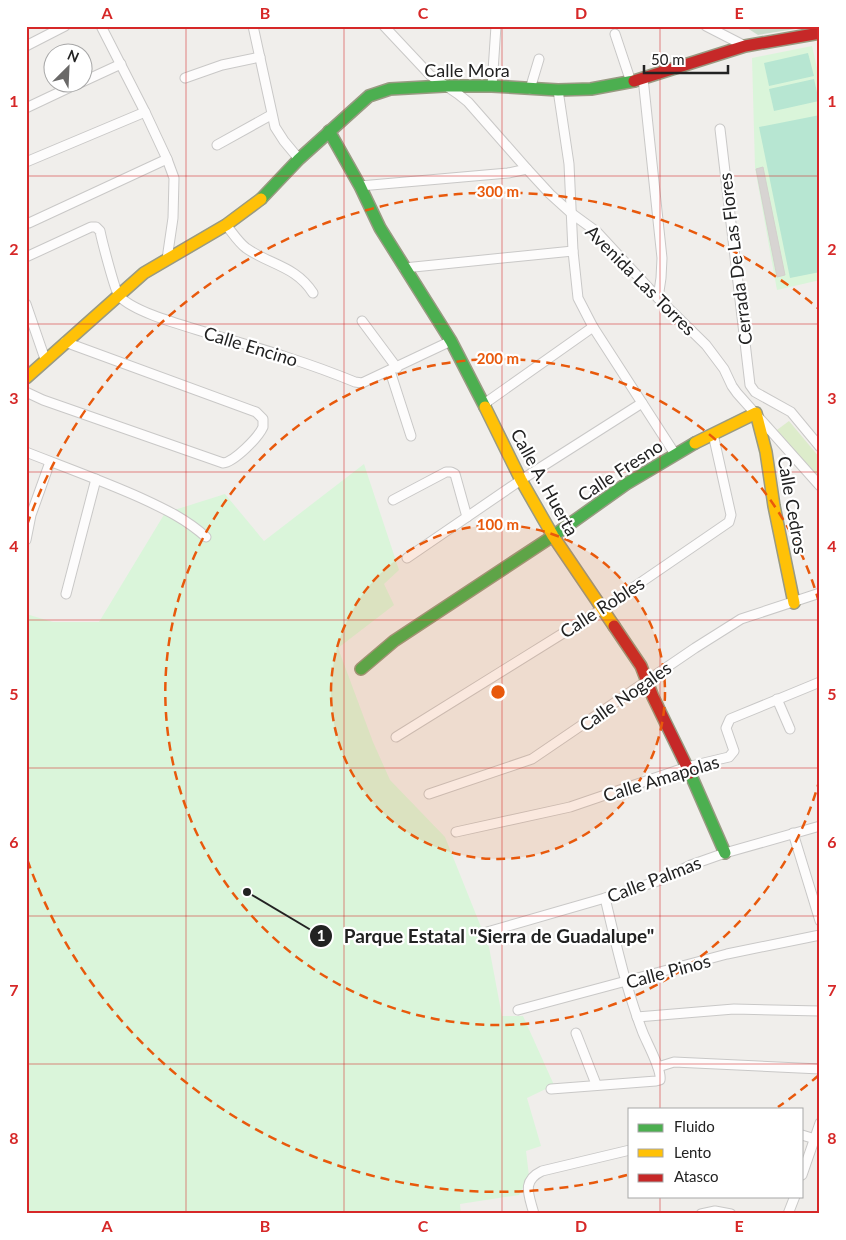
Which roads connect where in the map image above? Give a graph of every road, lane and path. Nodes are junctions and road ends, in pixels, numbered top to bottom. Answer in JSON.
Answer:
{"nodes":[{"id":1,"x":65,"y":26,"type":"edge"},
{"id":2,"x":101,"y":26,"type":"edge"},
{"id":3,"x":253,"y":26,"type":"edge"},
{"id":4,"x":384,"y":26,"type":"edge"},
{"id":5,"x":496,"y":26,"type":"edge"},
{"id":6,"x":706,"y":26,"type":"edge"},
{"id":7,"x":615,"y":34,"type":"dead end"},
{"id":8,"x":819,"y":35,"type":"edge"},
{"id":9,"x":26,"y":46,"type":"edge"},
{"id":10,"x":745,"y":46,"type":"junction"},
{"id":11,"x":260,"y":56,"type":"junction"},
{"id":12,"x":539,"y":59,"type":"dead end"},
{"id":13,"x":121,"y":64,"type":"junction"},
{"id":14,"x":92,"y":77,"type":"edge"},
{"id":15,"x":185,"y":78,"type":"dead end"},
{"id":16,"x":643,"y":78,"type":"junction"},
{"id":17,"x":631,"y":82,"type":"junction"},
{"id":18,"x":444,"y":86,"type":"junction"},
{"id":19,"x":492,"y":86,"type":"junction"},
{"id":20,"x":530,"y":89,"type":"junction"},
{"id":21,"x":558,"y":90,"type":"junction"},
{"id":22,"x":60,"y":92,"type":"edge"},
{"id":23,"x":26,"y":108,"type":"edge"},
{"id":24,"x":145,"y":112,"type":"junction"},
{"id":25,"x":271,"y":115,"type":"junction"},
{"id":26,"x":720,"y":129,"type":"dead end"},
{"id":27,"x":329,"y":131,"type":"junction"},
{"id":28,"x":217,"y":144,"type":"dead end"},
{"id":29,"x":168,"y":159,"type":"junction"},
{"id":30,"x":299,"y":159,"type":"junction"},
{"id":31,"x":26,"y":162,"type":"edge"},
{"id":32,"x":526,"y":170,"type":"junction"},
{"id":33,"x":360,"y":186,"type":"junction"},
{"id":34,"x":571,"y":213,"type":"junction"},
{"id":35,"x":29,"y":223,"type":"dead end"},
{"id":36,"x":226,"y":225,"type":"junction"},
{"id":37,"x":573,"y":251,"type":"junction"},
{"id":38,"x":26,"y":256,"type":"edge"},
{"id":39,"x":167,"y":259,"type":"junction"},
{"id":40,"x":404,"y":268,"type":"junction"},
{"id":41,"x":313,"y":293,"type":"dead end"},
{"id":42,"x":118,"y":295,"type":"junction"},
{"id":43,"x":658,"y":298,"type":"junction"},
{"id":44,"x":26,"y":304,"type":"edge"},
{"id":45,"x":362,"y":321,"type":"dead end"},
{"id":46,"x":593,"y":327,"type":"junction"},
{"id":47,"x":65,"y":342,"type":"junction"},
{"id":48,"x":450,"y":342,"type":"junction"},
{"id":49,"x":45,"y":360,"type":"junction"},
{"id":50,"x":393,"y":369,"type":"junction"},
{"id":51,"x":26,"y":378,"type":"edge"},
{"id":52,"x":26,"y":392,"type":"edge"},
{"id":53,"x":642,"y":403,"type":"junction"},
{"id":54,"x":484,"y":404,"type":"junction"},
{"id":55,"x":756,"y":413,"type":"junction"},
{"id":56,"x":713,"y":434,"type":"junction"},
{"id":57,"x":411,"y":436,"type":"dead end"},
{"id":58,"x":820,"y":446,"type":"edge"},
{"id":59,"x":26,"y":452,"type":"edge"},
{"id":60,"x":676,"y":454,"type":"junction"},
{"id":61,"x":50,"y":462,"type":"junction"},
{"id":62,"x":96,"y":479,"type":"junction"},
{"id":63,"x":521,"y":480,"type":"junction"},
{"id":64,"x":820,"y":486,"type":"edge"},
{"id":65,"x":393,"y":500,"type":"dead end"},
{"id":66,"x":467,"y":517,"type":"junction"},
{"id":67,"x":553,"y":536,"type":"junction"},
{"id":68,"x":206,"y":537,"type":"dead end"},
{"id":69,"x":26,"y":540,"type":"edge"},
{"id":70,"x":407,"y":558,"type":"dead end"},
{"id":71,"x":820,"y":593,"type":"edge"},
{"id":72,"x":66,"y":594,"type":"dead end"},
{"id":73,"x":794,"y":603,"type":"junction"},
{"id":74,"x":602,"y":608,"type":"junction"},
{"id":75,"x":361,"y":669,"type":"dead end"},
{"id":76,"x":647,"y":681,"type":"junction"},
{"id":77,"x":820,"y":682,"type":"edge"},
{"id":78,"x":777,"y":699,"type":"junction"},
{"id":79,"x":790,"y":729,"type":"dead end"},
{"id":80,"x":396,"y":737,"type":"dead end"},
{"id":81,"x":688,"y":767,"type":"junction"},
{"id":82,"x":429,"y":794,"type":"dead end"},
{"id":83,"x":820,"y":826,"type":"edge"},
{"id":84,"x":456,"y":832,"type":"dead end"},
{"id":85,"x":793,"y":832,"type":"junction"},
{"id":86,"x":724,"y":853,"type":"junction"},
{"id":87,"x":605,"y":898,"type":"junction"},
{"id":88,"x":820,"y":921,"type":"edge"},
{"id":89,"x":487,"y":932,"type":"dead end"},
{"id":90,"x":820,"y":935,"type":"edge"},
{"id":91,"x":626,"y":982,"type":"junction"},
{"id":92,"x":518,"y":1010,"type":"dead end"},
{"id":93,"x":820,"y":1011,"type":"edge"},
{"id":94,"x":637,"y":1017,"type":"junction"},
{"id":95,"x":576,"y":1033,"type":"dead end"},
{"id":96,"x":658,"y":1067,"type":"junction"},
{"id":97,"x":820,"y":1069,"type":"edge"},
{"id":98,"x":596,"y":1084,"type":"junction"},
{"id":99,"x":550,"y":1089,"type":"dead end"},
{"id":100,"x":820,"y":1123,"type":"edge"},
{"id":101,"x":804,"y":1136,"type":"edge"},
{"id":102,"x":815,"y":1139,"type":"junction"},
{"id":103,"x":628,"y":1150,"type":"edge"},
{"id":104,"x":804,"y":1169,"type":"edge"},
{"id":105,"x":794,"y":1198,"type":"edge"},
{"id":106,"x":534,"y":1214,"type":"edge"},
{"id":107,"x":700,"y":1214,"type":"edge"},
{"id":108,"x":731,"y":1214,"type":"edge"},
{"id":109,"x":788,"y":1214,"type":"edge"}],
"edges":[{"from":1,"to":9,"type":"street"},
{"from":2,"to":13,"type":"street"},
{"from":3,"to":11,"type":"street"},
{"from":4,"to":18,"type":"street","name":"Avenida Las Torres"},
{"from":5,"to":19,"type":"street"},
{"from":6,"to":10,"type":"street"},
{"from":7,"to":17,"type":"street"},
{"from":8,"to":10,"type":"street","name":"Calle Mora"},
{"from":10,"to":16,"type":"street","name":"Calle Mora"},
{"from":11,"to":15,"type":"street"},
{"from":11,"to":25,"type":"street"},
{"from":12,"to":20,"type":"street"},
{"from":13,"to":14,"type":"street"},
{"from":13,"to":24,"type":"street"},
{"from":16,"to":17,"type":"street","name":"Calle Mora"},
{"from":16,"to":43,"type":"street"},
{"from":17,"to":21,"type":"street","name":"Calle Mora"},
{"from":18,"to":19,"type":"street","name":"Calle Mora"},
{"from":18,"to":27,"type":"street","name":"Calle Mora"},
{"from":18,"to":32,"type":"street","name":"Avenida Las Torres"},
{"from":19,"to":20,"type":"street","name":"Calle Mora"},
{"from":20,"to":21,"type":"street","name":"Calle Mora"},
{"from":21,"to":34,"type":"street"},
{"from":22,"to":23,"type":"street"},
{"from":24,"to":29,"type":"street"},
{"from":24,"to":31,"type":"street"},
{"from":25,"to":28,"type":"street"},
{"from":25,"to":30,"type":"street"},
{"from":26,"to":58,"type":"street","name":"Cerrada De Las Flores"},
{"from":27,"to":30,"type":"street","name":"Calle Mora"},
{"from":27,"to":33,"type":"street","name":"Calle A. Huerta"},
{"from":29,"to":35,"type":"street"},
{"from":29,"to":39,"type":"street"},
{"from":30,"to":36,"type":"street","name":"Calle Mora"},
{"from":32,"to":33,"type":"street"},
{"from":32,"to":34,"type":"street","name":"Avenida Las Torres"},
{"from":33,"to":40,"type":"street","name":"Calle A. Huerta"},
{"from":34,"to":37,"type":"street"},
{"from":34,"to":43,"type":"street","name":"Avenida Las Torres"},
{"from":36,"to":39,"type":"street","name":"Calle Mora"},
{"from":36,"to":41,"type":"street"},
{"from":37,"to":40,"type":"street"},
{"from":37,"to":46,"type":"street"},
{"from":38,"to":42,"type":"street"},
{"from":39,"to":42,"type":"street","name":"Calle Mora"},
{"from":40,"to":48,"type":"street","name":"Calle A. Huerta"},
{"from":42,"to":47,"type":"street","name":"Calle Mora"},
{"from":42,"to":50,"type":"street","name":"Calle Encino"},
{"from":43,"to":55,"type":"street","name":"Avenida Las Torres"},
{"from":44,"to":49,"type":"street"},
{"from":45,"to":50,"type":"street"},
{"from":46,"to":53,"type":"street"},
{"from":46,"to":54,"type":"street"},
{"from":47,"to":49,"type":"street","name":"Calle Mora"},
{"from":47,"to":52,"type":"street"},
{"from":48,"to":50,"type":"street","name":"Calle Encino"},
{"from":48,"to":54,"type":"street","name":"Calle A. Huerta"},
{"from":49,"to":51,"type":"street","name":"Calle Mora"},
{"from":50,"to":57,"type":"street"},
{"from":53,"to":60,"type":"street"},
{"from":53,"to":63,"type":"street"},
{"from":54,"to":63,"type":"street","name":"Calle A. Huerta"},
{"from":55,"to":56,"type":"street","name":"Calle Fresno"},
{"from":55,"to":64,"type":"street","name":"Avenida Las Torres"},
{"from":55,"to":73,"type":"street","name":"Calle Cedros"},
{"from":56,"to":60,"type":"street","name":"Calle Fresno"},
{"from":56,"to":74,"type":"street","name":"Calle Robles"},
{"from":59,"to":61,"type":"street"},
{"from":60,"to":67,"type":"street","name":"Calle Fresno"},
{"from":61,"to":62,"type":"street"},
{"from":61,"to":69,"type":"street"},
{"from":62,"to":68,"type":"street"},
{"from":62,"to":72,"type":"street"},
{"from":63,"to":66,"type":"street"},
{"from":63,"to":67,"type":"street","name":"Calle A. Huerta"},
{"from":65,"to":66,"type":"street"},
{"from":66,"to":70,"type":"street"},
{"from":67,"to":74,"type":"street","name":"Calle A. Huerta"},
{"from":67,"to":75,"type":"street","name":"Calle Fresno"},
{"from":71,"to":73,"type":"street","name":"Calle Nogales"},
{"from":73,"to":76,"type":"street","name":"Calle Nogales"},
{"from":74,"to":76,"type":"street","name":"Calle A. Huerta"},
{"from":74,"to":80,"type":"street","name":"Calle Robles"},
{"from":76,"to":81,"type":"street","name":"Calle A. Huerta"},
{"from":76,"to":82,"type":"street","name":"Calle Nogales"},
{"from":77,"to":78,"type":"street","name":"Calle Amapolas"},
{"from":78,"to":79,"type":"street"},
{"from":78,"to":81,"type":"street","name":"Calle Amapolas"},
{"from":81,"to":84,"type":"street","name":"Calle Amapolas"},
{"from":81,"to":86,"type":"street","name":"Calle A. Huerta"},
{"from":83,"to":85,"type":"street","name":"Calle Palmas"},
{"from":85,"to":86,"type":"street","name":"Calle Palmas"},
{"from":85,"to":88,"type":"street"},
{"from":86,"to":87,"type":"street","name":"Calle Palmas"},
{"from":87,"to":89,"type":"street","name":"Calle Palmas"},
{"from":87,"to":91,"type":"street"},
{"from":90,"to":91,"type":"street","name":"Calle Pinos"},
{"from":91,"to":92,"type":"street","name":"Calle Pinos"},
{"from":91,"to":94,"type":"street"},
{"from":93,"to":94,"type":"street"},
{"from":94,"to":96,"type":"street"},
{"from":95,"to":98,"type":"street"},
{"from":96,"to":97,"type":"street"},
{"from":96,"to":98,"type":"street"},
{"from":98,"to":99,"type":"street"},
{"from":100,"to":102,"type":"street"},
{"from":101,"to":102,"type":"street"},
{"from":102,"to":104,"type":"street"},
{"from":103,"to":106,"type":"street"},
{"from":105,"to":109,"type":"street"},
{"from":107,"to":108,"type":"street"}]}
